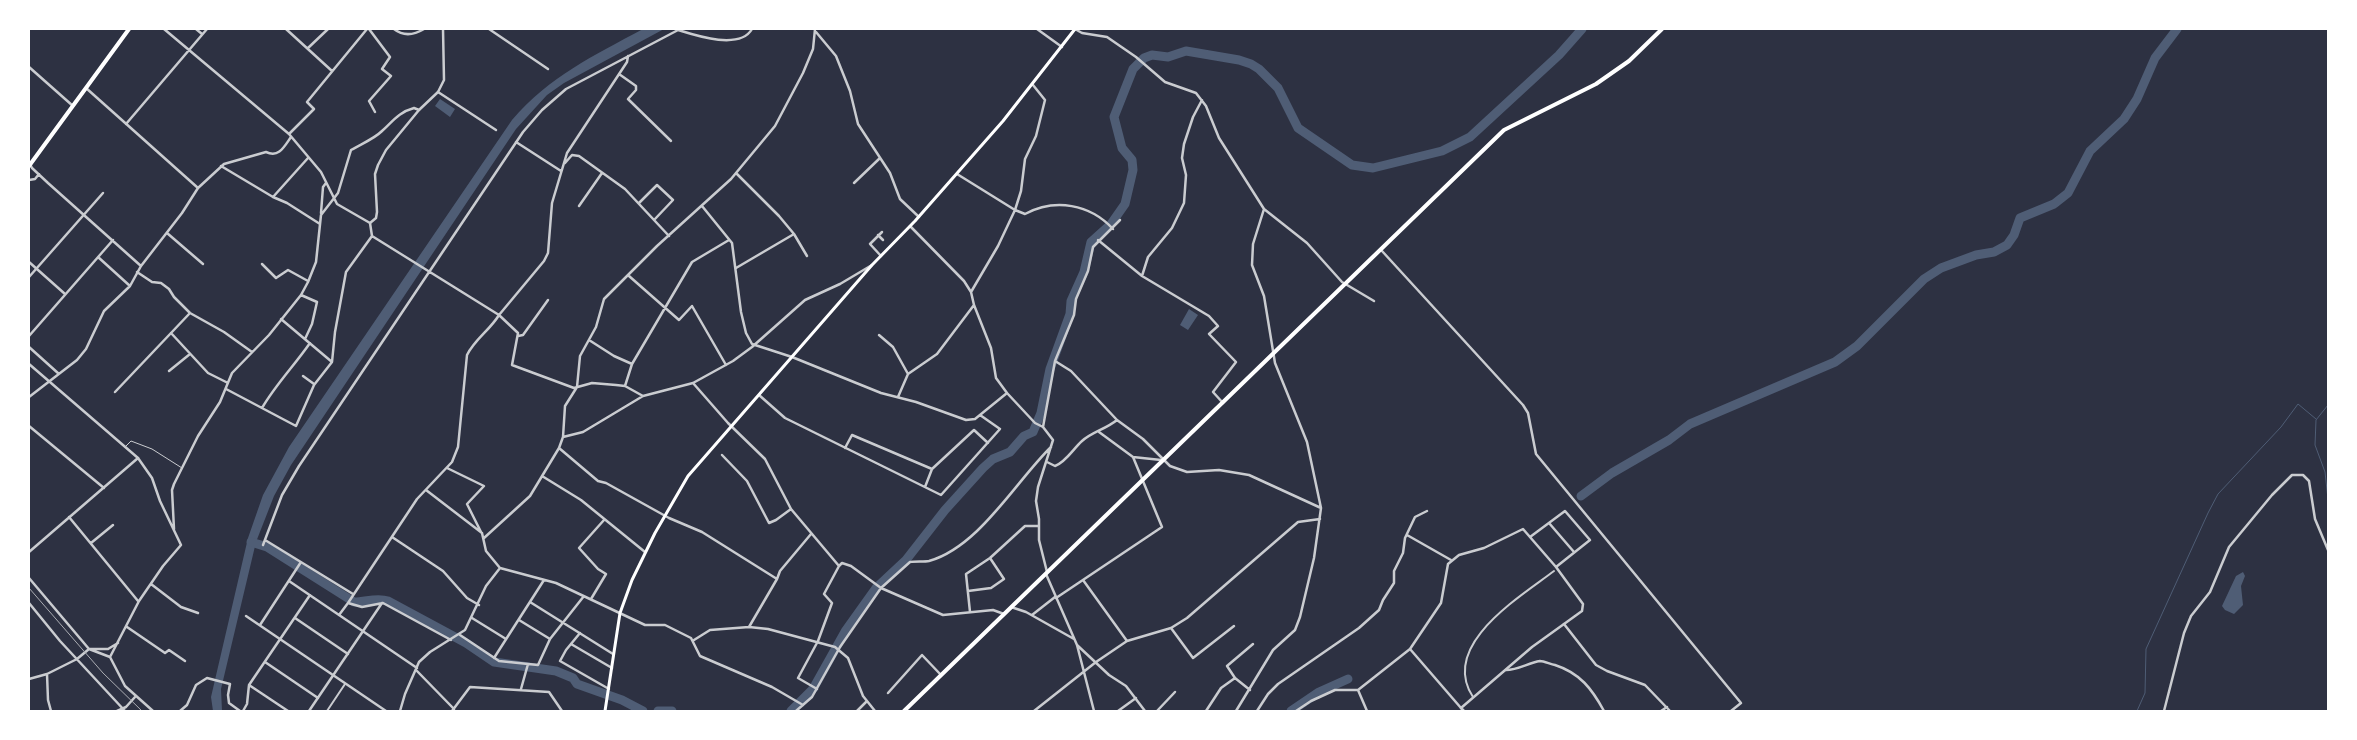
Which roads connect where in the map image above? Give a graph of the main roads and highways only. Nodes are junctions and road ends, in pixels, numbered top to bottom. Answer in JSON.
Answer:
{"nodes":[{"id":1,"x":129,"y":29,"type":"edge"},
{"id":2,"x":1074,"y":29,"type":"edge"},
{"id":3,"x":1662,"y":29,"type":"edge"},
{"id":4,"x":29,"y":164,"type":"edge"},
{"id":5,"x":605,"y":711,"type":"edge"},
{"id":6,"x":904,"y":711,"type":"edge"}],
"edges":[{"from":1,"to":4,"type":"main road"},
{"from":2,"to":5,"type":"main road"},
{"from":3,"to":6,"type":"main road"}]}
